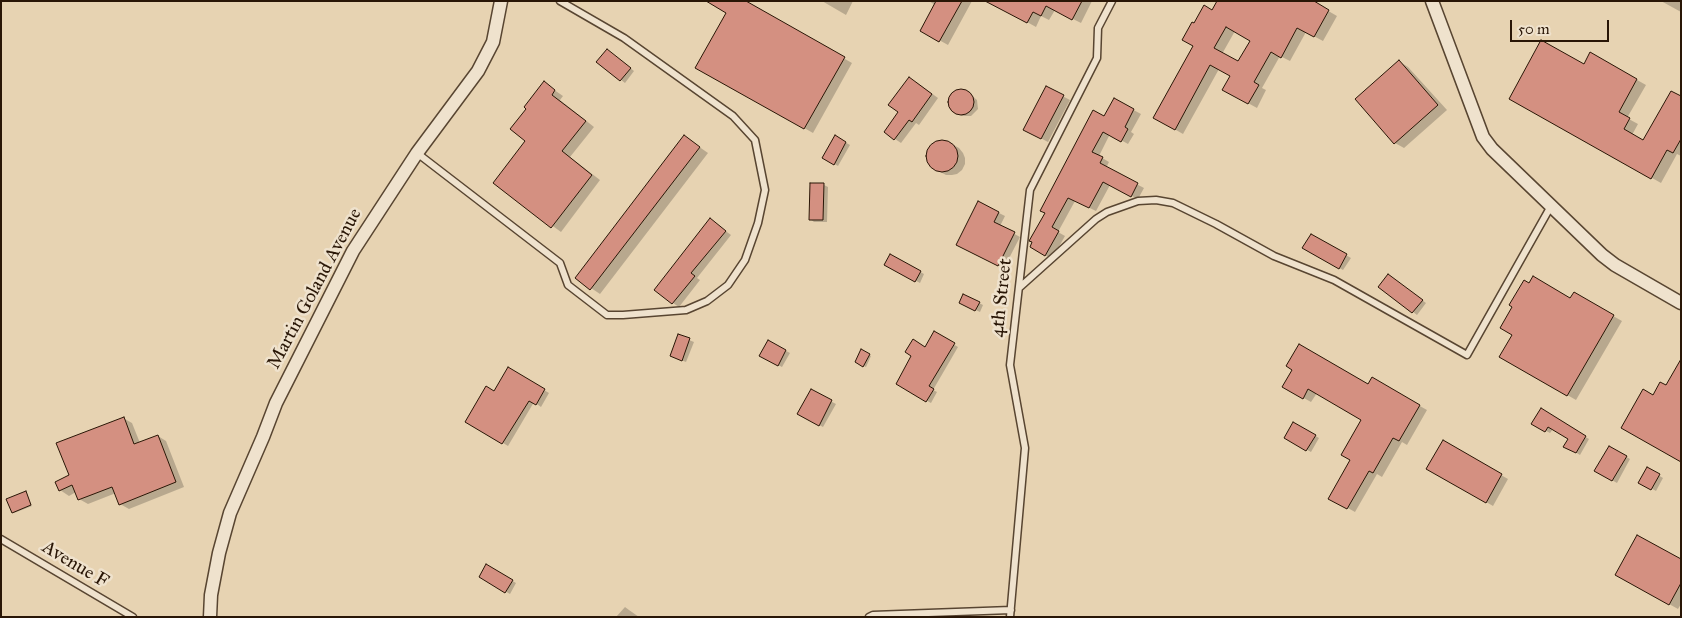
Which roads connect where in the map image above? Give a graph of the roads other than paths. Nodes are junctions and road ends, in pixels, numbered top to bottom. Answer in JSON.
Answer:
{"nodes":[{"id":1,"x":501,"y":1,"type":"edge"},
{"id":2,"x":560,"y":1,"type":"edge"},
{"id":3,"x":1112,"y":1,"type":"edge"},
{"id":4,"x":1432,"y":1,"type":"edge"},
{"id":5,"x":416,"y":153,"type":"junction"},
{"id":6,"x":1550,"y":206,"type":"junction"},
{"id":7,"x":1019,"y":288,"type":"junction"},
{"id":8,"x":1681,"y":303,"type":"edge"},
{"id":9,"x":1,"y":539,"type":"edge"},
{"id":10,"x":1011,"y":613,"type":"edge"},
{"id":11,"x":133,"y":617,"type":"edge"},
{"id":12,"x":210,"y":617,"type":"edge"},
{"id":13,"x":869,"y":617,"type":"edge"}],
"edges":[{"from":1,"to":5,"type":"street","name":"Martin Goland Avenue"},
{"from":2,"to":5,"type":"lane"},
{"from":3,"to":7,"type":"lane","name":"4th Street"},
{"from":4,"to":6,"type":"street"},
{"from":5,"to":12,"type":"street","name":"Martin Goland Avenue"},
{"from":6,"to":7,"type":"lane"},
{"from":6,"to":8,"type":"street"},
{"from":7,"to":10,"type":"lane","name":"4th Street"},
{"from":9,"to":11,"type":"lane","name":"Avenue F"},
{"from":10,"to":13,"type":"lane"}]}
